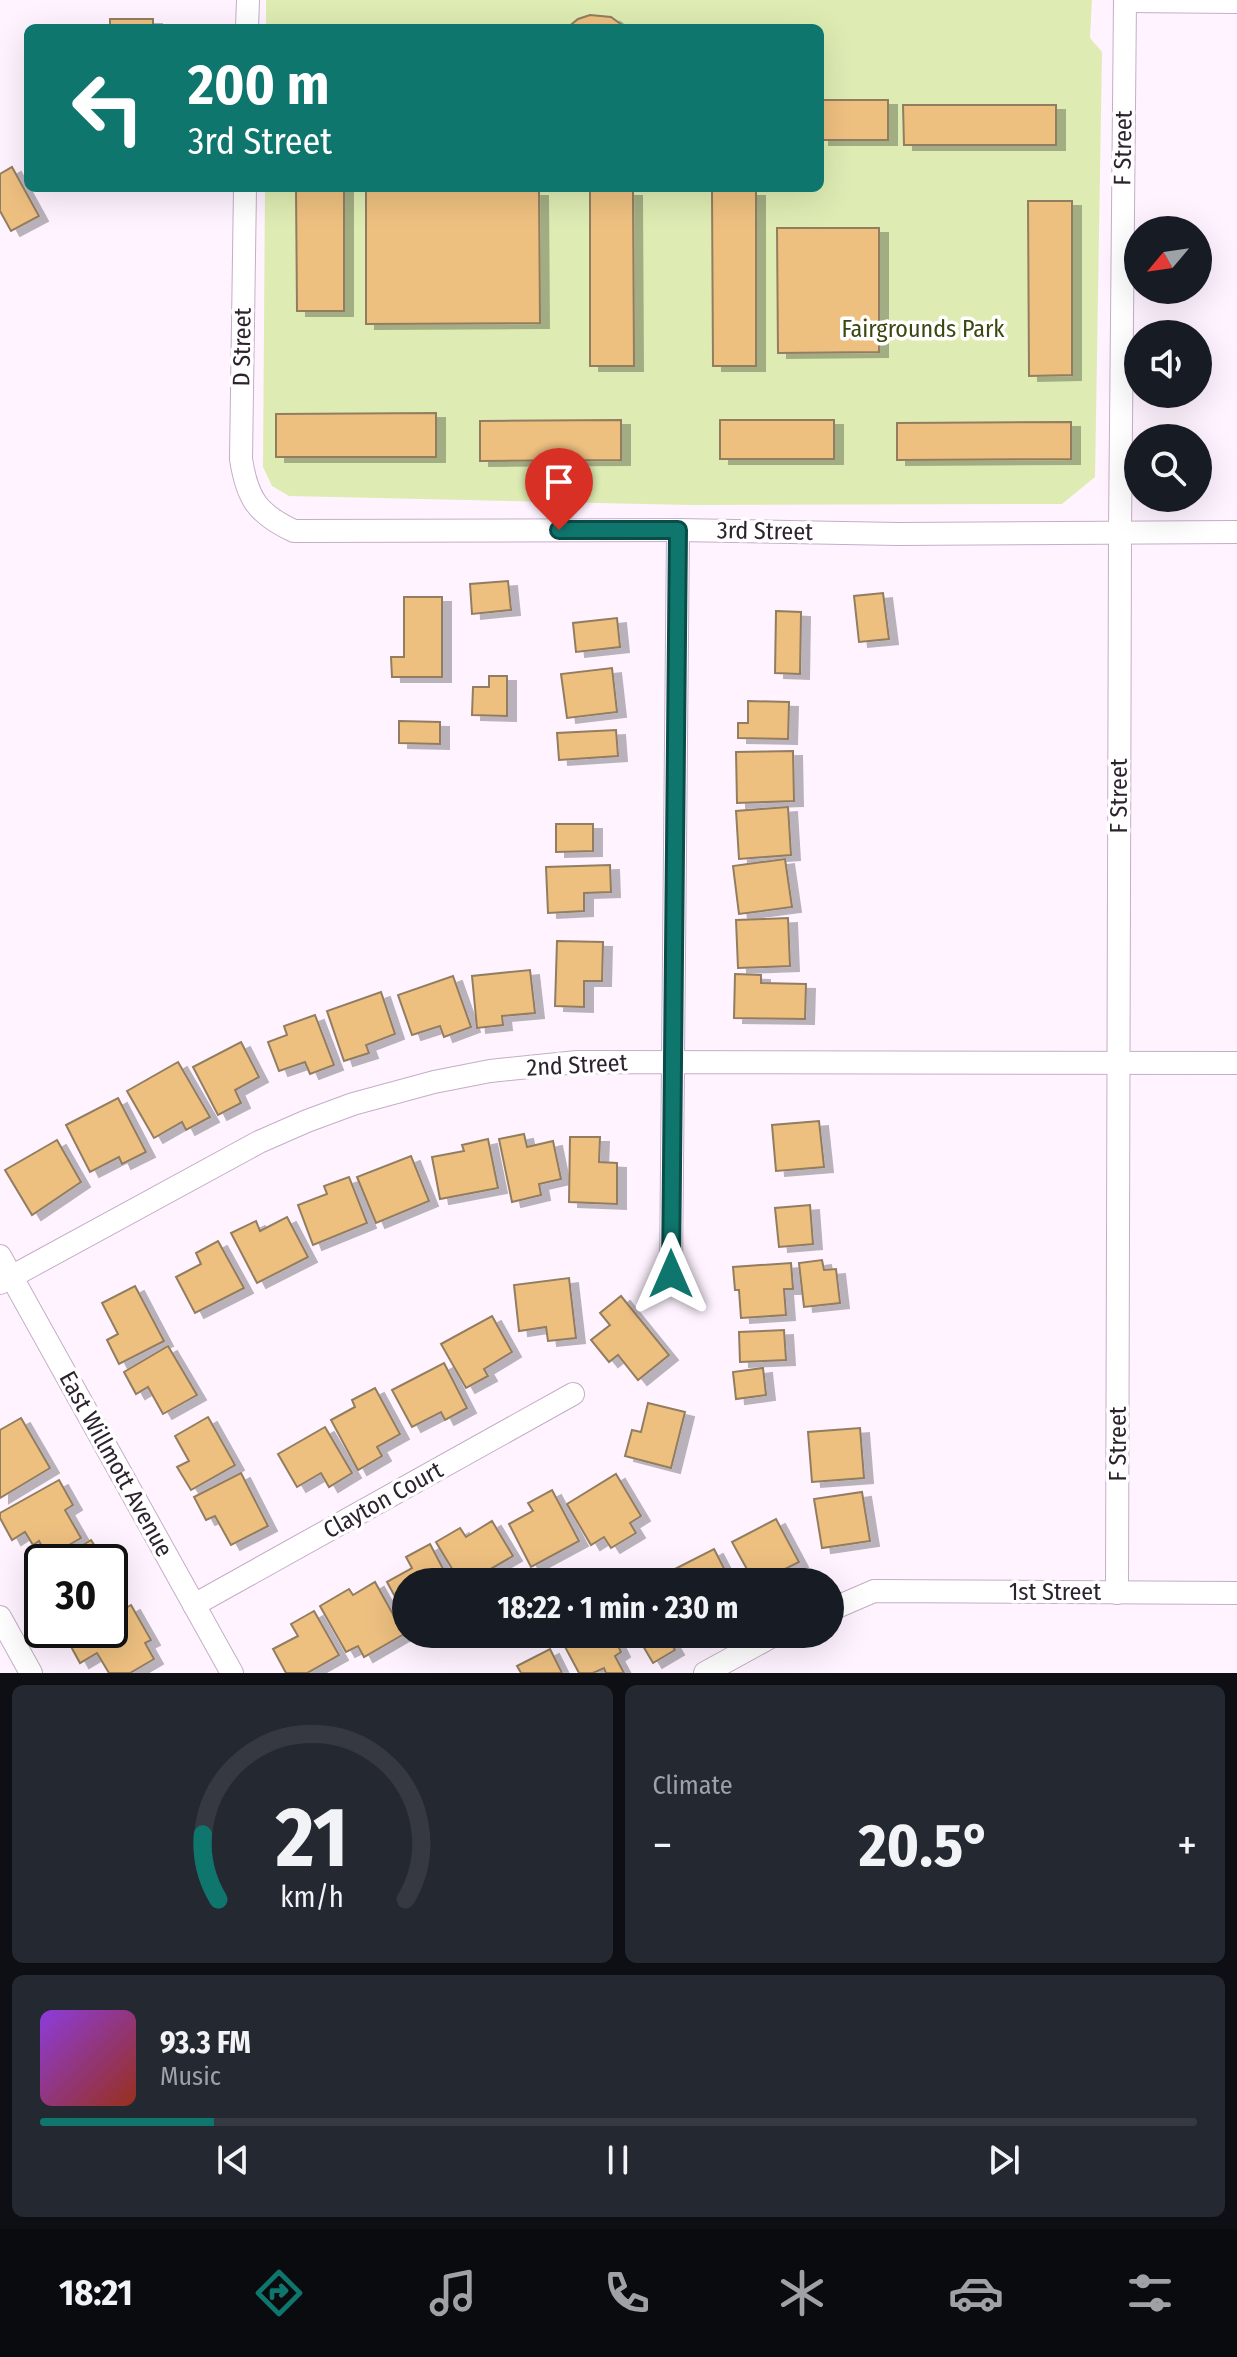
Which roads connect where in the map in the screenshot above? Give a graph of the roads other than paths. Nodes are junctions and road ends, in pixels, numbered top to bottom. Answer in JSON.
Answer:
{"nodes":[{"id":1,"x":248,"y":0,"type":"edge"},
{"id":2,"x":1125,"y":0,"type":"edge"},
{"id":3,"x":1237,"y":2,"type":"edge"},
{"id":4,"x":247,"y":24,"type":"edge"},
{"id":5,"x":245,"y":192,"type":"edge"},
{"id":6,"x":254,"y":503,"type":"joint"},
{"id":7,"x":678,"y":530,"type":"junction"},
{"id":8,"x":1120,"y":532,"type":"junction"},
{"id":9,"x":1237,"y":532,"type":"edge"},
{"id":10,"x":672,"y":1062,"type":"junction"},
{"id":11,"x":1118,"y":1063,"type":"junction"},
{"id":12,"x":1237,"y":1063,"type":"edge"},
{"id":13,"x":0,"y":1256,"type":"edge"},
{"id":14,"x":671,"y":1274,"type":"dead end"},
{"id":15,"x":6,"y":1279,"type":"edge"},
{"id":16,"x":573,"y":1394,"type":"dead end"},
{"id":17,"x":1117,"y":1593,"type":"junction"},
{"id":18,"x":1237,"y":1593,"type":"edge"},
{"id":19,"x":844,"y":1604,"type":"edge"},
{"id":20,"x":194,"y":1605,"type":"junction"},
{"id":21,"x":0,"y":1617,"type":"edge"},
{"id":22,"x":751,"y":1648,"type":"edge"},
{"id":23,"x":31,"y":1673,"type":"edge"},
{"id":24,"x":232,"y":1673,"type":"edge"},
{"id":25,"x":705,"y":1673,"type":"edge"}],
"edges":[{"from":1,"to":4,"type":"street"},
{"from":2,"to":3,"type":"street"},
{"from":2,"to":8,"type":"street","name":"F Street"},
{"from":5,"to":6,"type":"street","name":"D Street"},
{"from":6,"to":7,"type":"street","name":"3rd Street"},
{"from":7,"to":8,"type":"street","name":"3rd Street"},
{"from":7,"to":10,"type":"street"},
{"from":8,"to":9,"type":"street","name":"3rd Street"},
{"from":8,"to":11,"type":"street","name":"F Street"},
{"from":10,"to":11,"type":"street","name":"2nd Street"},
{"from":10,"to":14,"type":"street"},
{"from":10,"to":15,"type":"street","name":"2nd Street"},
{"from":11,"to":12,"type":"street","name":"2nd Street"},
{"from":11,"to":17,"type":"street","name":"F Street"},
{"from":13,"to":15,"type":"street","name":"East Willmott Avenue"},
{"from":15,"to":20,"type":"street","name":"East Willmott Avenue"},
{"from":16,"to":20,"type":"street","name":"Clayton Court"},
{"from":17,"to":18,"type":"street","name":"1st Street"},
{"from":17,"to":19,"type":"street","name":"1st Street"},
{"from":20,"to":24,"type":"street","name":"East Willmott Avenue"},
{"from":21,"to":23,"type":"street"},
{"from":22,"to":25,"type":"street"}]}
